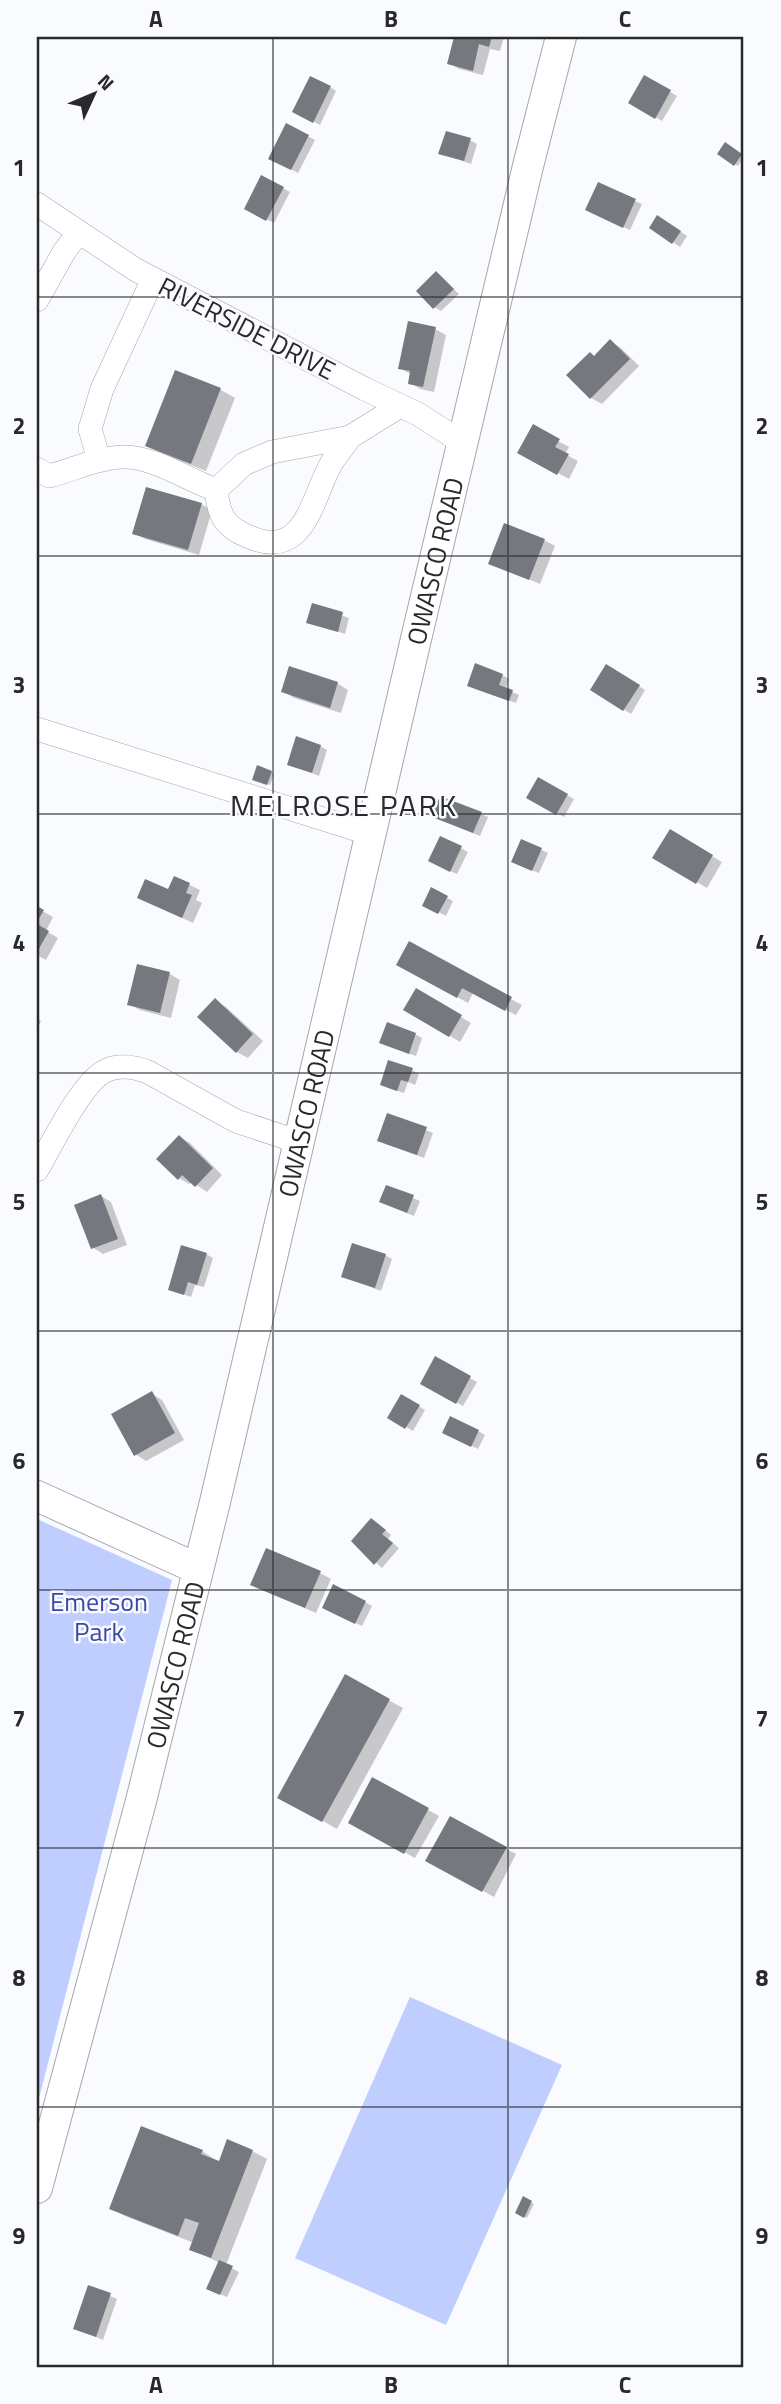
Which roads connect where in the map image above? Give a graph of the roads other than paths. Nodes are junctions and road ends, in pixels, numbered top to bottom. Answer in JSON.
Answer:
{"nodes":[{"id":1,"x":561,"y":37,"type":"edge"},
{"id":2,"x":37,"y":204,"type":"edge"},
{"id":3,"x":78,"y":233,"type":"junction"},
{"id":4,"x":153,"y":279,"type":"junction"},
{"id":5,"x":37,"y":300,"type":"edge"},
{"id":6,"x":400,"y":406,"type":"junction"},
{"id":7,"x":350,"y":437,"type":"junction"},
{"id":8,"x":463,"y":443,"type":"junction"},
{"id":9,"x":99,"y":460,"type":"junction"},
{"id":10,"x":41,"y":475,"type":"edge"},
{"id":11,"x":216,"y":490,"type":"junction"},
{"id":12,"x":37,"y":729,"type":"edge"},
{"id":13,"x":371,"y":834,"type":"junction"},
{"id":14,"x":299,"y":1142,"type":"junction"},
{"id":15,"x":37,"y":1170,"type":"edge"},
{"id":16,"x":37,"y":1496,"type":"edge"},
{"id":17,"x":198,"y":1569,"type":"junction"},
{"id":18,"x":37,"y":2188,"type":"edge"}],
"edges":[{"from":1,"to":8,"type":"main road","name":"OWASCO ROAD"},
{"from":2,"to":3,"type":"street","name":"RIVERSIDE DRIVE"},
{"from":3,"to":4,"type":"street","name":"RIVERSIDE DRIVE"},
{"from":3,"to":5,"type":"street"},
{"from":4,"to":6,"type":"street","name":"RIVERSIDE DRIVE"},
{"from":4,"to":9,"type":"street"},
{"from":6,"to":7,"type":"street"},
{"from":6,"to":8,"type":"street","name":"RIVERSIDE DRIVE"},
{"from":7,"to":11,"type":"street"},
{"from":7,"to":11,"type":"street"},
{"from":8,"to":13,"type":"main road","name":"OWASCO ROAD"},
{"from":9,"to":10,"type":"street"},
{"from":9,"to":11,"type":"street"},
{"from":12,"to":13,"type":"street"},
{"from":13,"to":14,"type":"main road","name":"OWASCO ROAD"},
{"from":14,"to":15,"type":"street"},
{"from":14,"to":17,"type":"main road","name":"OWASCO ROAD"},
{"from":16,"to":17,"type":"main road"},
{"from":17,"to":18,"type":"main road","name":"OWASCO ROAD"}]}
